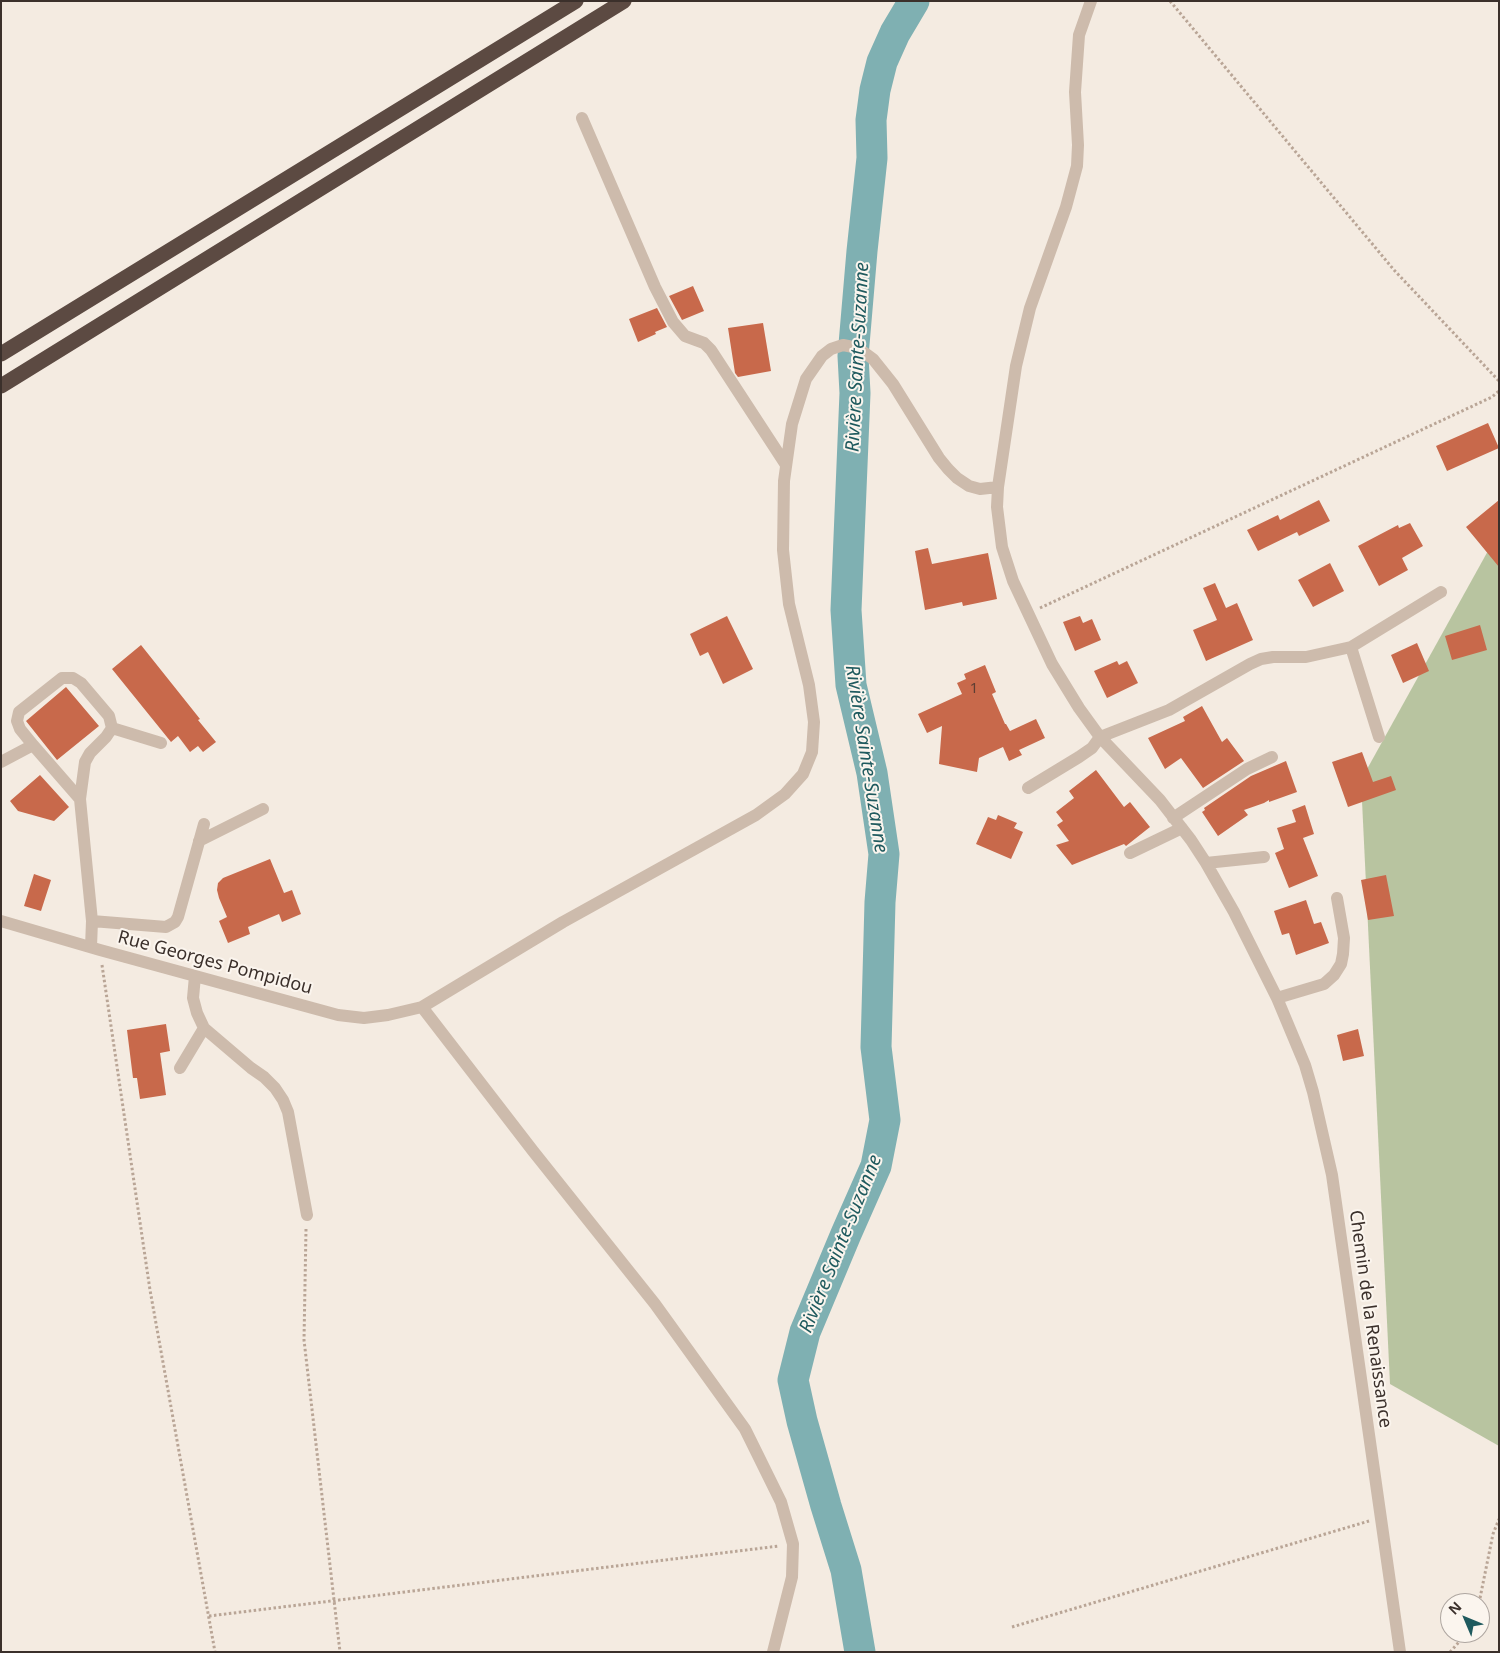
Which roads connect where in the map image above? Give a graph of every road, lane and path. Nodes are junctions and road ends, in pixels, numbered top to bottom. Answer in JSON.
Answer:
{"nodes":[{"id":1,"x":576,"y":1,"type":"edge"},
{"id":2,"x":624,"y":1,"type":"edge"},
{"id":3,"x":1091,"y":1,"type":"edge"},
{"id":4,"x":1170,"y":1,"type":"edge"},
{"id":5,"x":582,"y":118,"type":"dead end"},
{"id":6,"x":1,"y":354,"type":"edge"},
{"id":7,"x":1499,"y":381,"type":"edge"},
{"id":8,"x":1,"y":386,"type":"edge"},
{"id":9,"x":1499,"y":391,"type":"edge"},
{"id":10,"x":786,"y":465,"type":"junction"},
{"id":11,"x":998,"y":487,"type":"junction"},
{"id":12,"x":1441,"y":592,"type":"dead end"},
{"id":13,"x":1028,"y":614,"type":"junction"},
{"id":14,"x":1351,"y":647,"type":"junction"},
{"id":15,"x":112,"y":728,"type":"junction"},
{"id":16,"x":1100,"y":737,"type":"junction"},
{"id":17,"x":1379,"y":737,"type":"dead end"},
{"id":18,"x":160,"y":743,"type":"dead end"},
{"id":19,"x":33,"y":745,"type":"junction"},
{"id":20,"x":1272,"y":757,"type":"dead end"},
{"id":21,"x":1,"y":762,"type":"edge"},
{"id":22,"x":1028,"y":788,"type":"dead end"},
{"id":23,"x":80,"y":799,"type":"junction"},
{"id":24,"x":263,"y":809,"type":"dead end"},
{"id":25,"x":1174,"y":818,"type":"junction"},
{"id":26,"x":204,"y":824,"type":"dead end"},
{"id":27,"x":1182,"y":828,"type":"junction"},
{"id":28,"x":199,"y":840,"type":"junction"},
{"id":29,"x":1130,"y":853,"type":"dead end"},
{"id":30,"x":1264,"y":857,"type":"dead end"},
{"id":31,"x":1206,"y":863,"type":"junction"},
{"id":32,"x":1337,"y":898,"type":"dead end"},
{"id":33,"x":1,"y":921,"type":"edge"},
{"id":34,"x":92,"y":921,"type":"junction"},
{"id":35,"x":95,"y":948,"type":"junction"},
{"id":36,"x":195,"y":976,"type":"junction"},
{"id":37,"x":1277,"y":998,"type":"junction"},
{"id":38,"x":422,"y":1007,"type":"junction"},
{"id":39,"x":204,"y":1028,"type":"junction"},
{"id":40,"x":180,"y":1068,"type":"dead end"},
{"id":41,"x":307,"y":1215,"type":"joint"},
{"id":42,"x":1380,"y":1518,"type":"junction"},
{"id":43,"x":1499,"y":1519,"type":"edge"},
{"id":44,"x":793,"y":1544,"type":"junction"},
{"id":45,"x":1482,"y":1593,"type":"edge"},
{"id":46,"x":334,"y":1601,"type":"junction"},
{"id":47,"x":209,"y":1616,"type":"junction"},
{"id":48,"x":1012,"y":1626,"type":"dead end"},
{"id":49,"x":215,"y":1652,"type":"edge"},
{"id":50,"x":340,"y":1652,"type":"edge"},
{"id":51,"x":773,"y":1652,"type":"edge"},
{"id":52,"x":1400,"y":1652,"type":"edge"}],
"edges":[{"from":1,"to":6,"type":"highway"},
{"from":2,"to":8,"type":"highway"},
{"from":3,"to":11,"type":"street","name":"Chemin de la Renaissance"},
{"from":4,"to":7,"type":"path"},
{"from":5,"to":10,"type":"street"},
{"from":9,"to":13,"type":"path"},
{"from":10,"to":11,"type":"street","name":"Rue Georges Pompidou"},
{"from":10,"to":38,"type":"street","name":"Rue Georges Pompidou"},
{"from":11,"to":13,"type":"street","name":"Chemin de la Renaissance"},
{"from":12,"to":14,"type":"street"},
{"from":13,"to":16,"type":"street","name":"Chemin de la Renaissance"},
{"from":14,"to":16,"type":"street"},
{"from":14,"to":17,"type":"street"},
{"from":15,"to":18,"type":"street"},
{"from":15,"to":19,"type":"street"},
{"from":15,"to":23,"type":"street"},
{"from":16,"to":22,"type":"street"},
{"from":16,"to":25,"type":"street","name":"Chemin de la Renaissance"},
{"from":19,"to":21,"type":"street"},
{"from":19,"to":23,"type":"street"},
{"from":20,"to":25,"type":"street"},
{"from":23,"to":34,"type":"street"},
{"from":24,"to":28,"type":"street"},
{"from":25,"to":27,"type":"street","name":"Chemin de la Renaissance"},
{"from":26,"to":28,"type":"street"},
{"from":27,"to":29,"type":"street"},
{"from":27,"to":31,"type":"street","name":"Chemin de la Renaissance"},
{"from":28,"to":34,"type":"street"},
{"from":30,"to":31,"type":"street"},
{"from":31,"to":37,"type":"street","name":"Chemin de la Renaissance"},
{"from":32,"to":37,"type":"street"},
{"from":33,"to":35,"type":"street","name":"Rue Georges Pompidou"},
{"from":34,"to":35,"type":"street"},
{"from":35,"to":36,"type":"street","name":"Rue Georges Pompidou"},
{"from":35,"to":47,"type":"path"},
{"from":36,"to":38,"type":"street","name":"Rue Georges Pompidou"},
{"from":36,"to":39,"type":"street"},
{"from":37,"to":42,"type":"street","name":"Chemin de la Renaissance"},
{"from":38,"to":44,"type":"street"},
{"from":39,"to":40,"type":"street"},
{"from":39,"to":41,"type":"street"},
{"from":41,"to":46,"type":"path"},
{"from":42,"to":48,"type":"path"},
{"from":42,"to":52,"type":"street","name":"Chemin de la Renaissance"},
{"from":43,"to":45,"type":"path"},
{"from":44,"to":46,"type":"path"},
{"from":44,"to":51,"type":"street"},
{"from":46,"to":47,"type":"path"},
{"from":46,"to":50,"type":"path"},
{"from":47,"to":49,"type":"path"}]}
